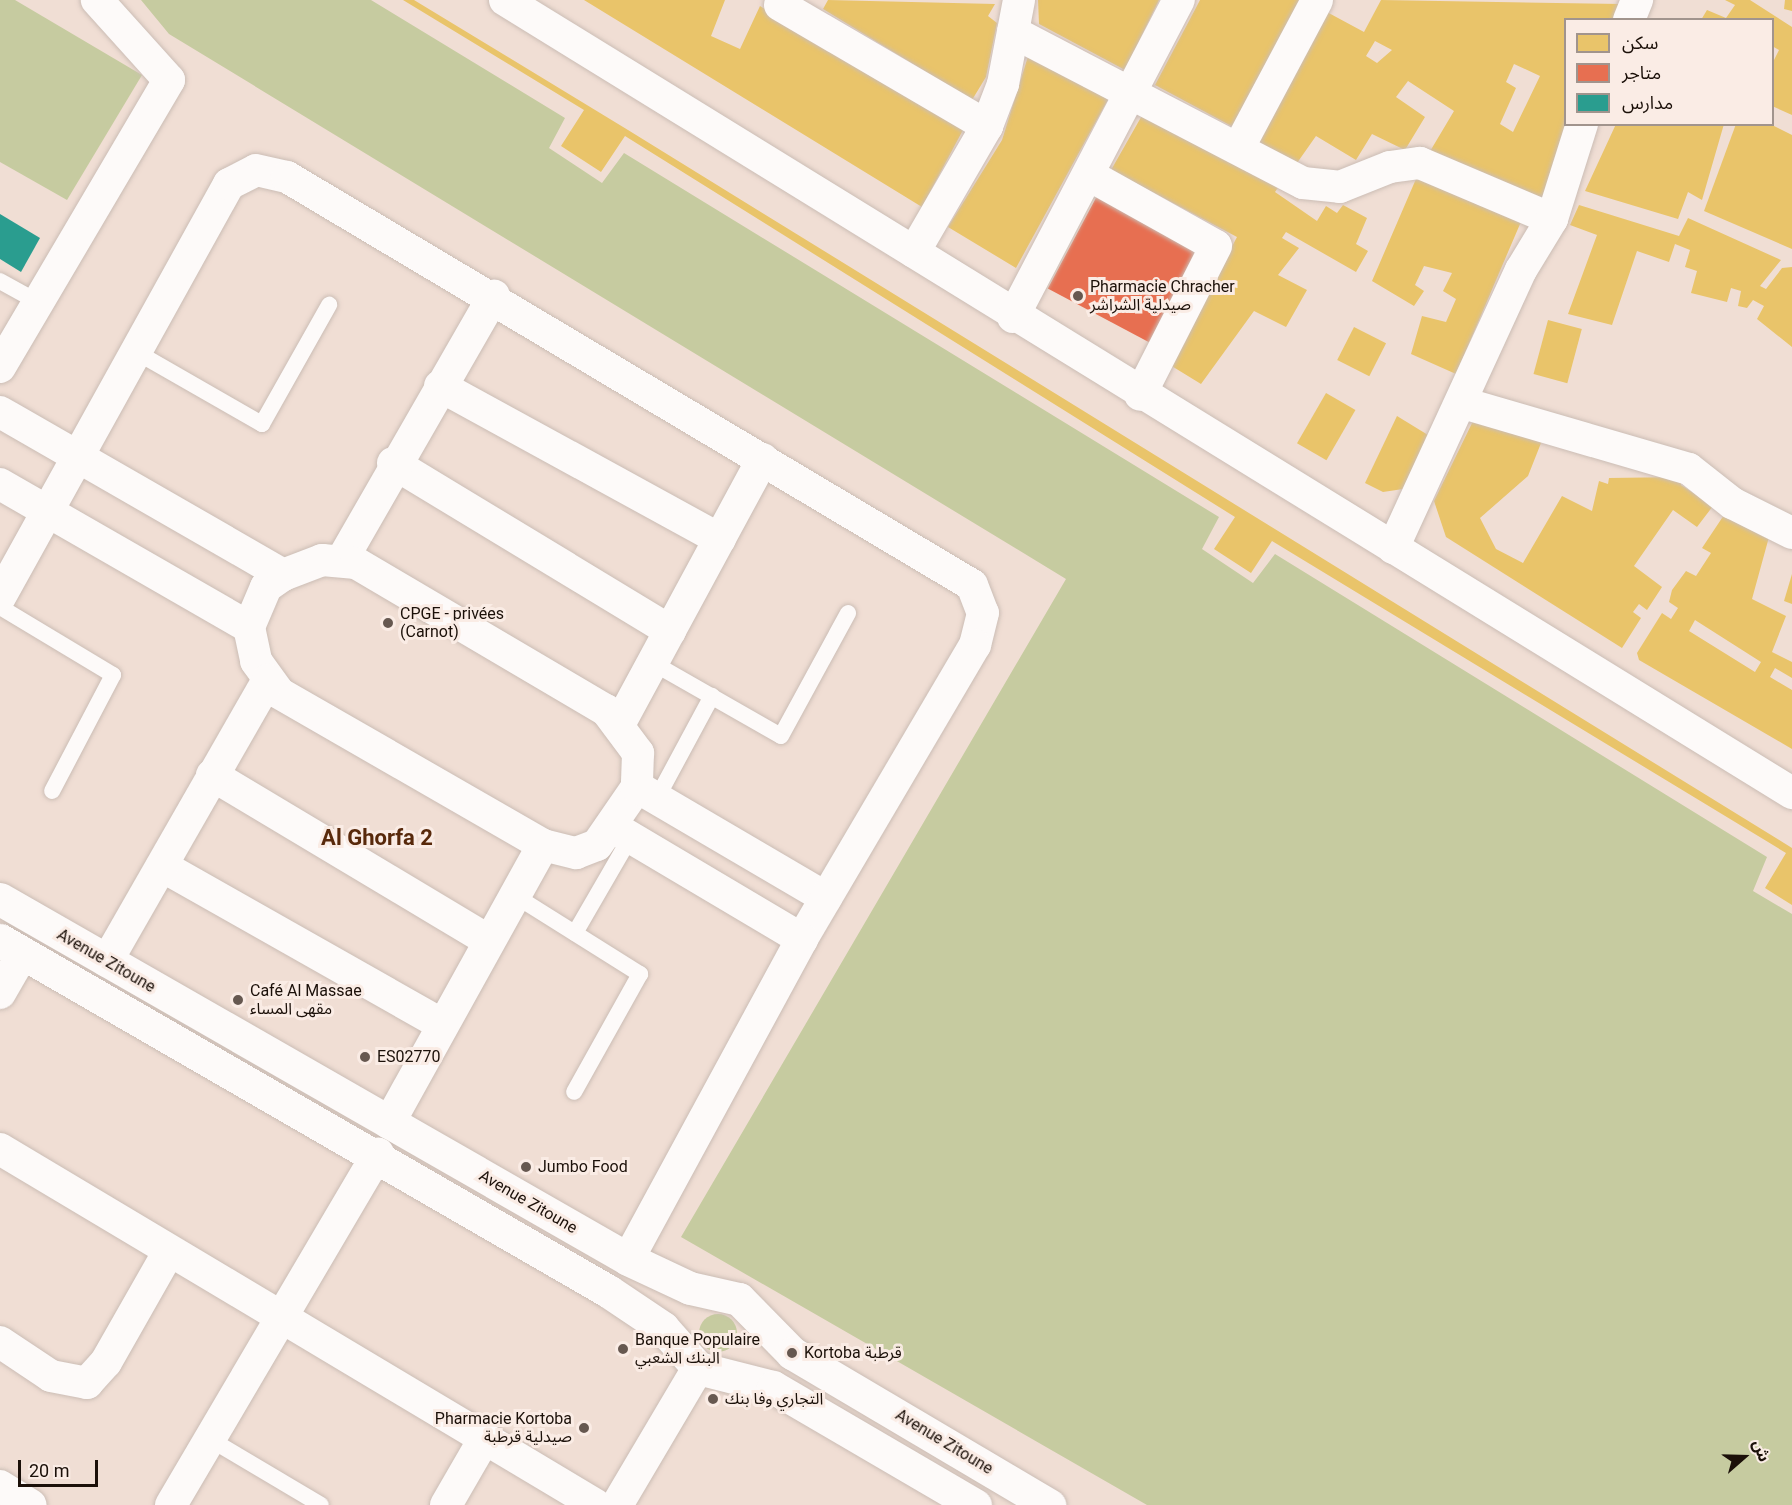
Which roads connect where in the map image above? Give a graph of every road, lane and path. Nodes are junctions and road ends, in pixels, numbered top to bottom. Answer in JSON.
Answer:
{"nodes":[{"id":1,"x":97,"y":0,"type":"edge"},
{"id":2,"x":505,"y":0,"type":"edge"},
{"id":3,"x":1019,"y":0,"type":"edge"},
{"id":4,"x":1179,"y":0,"type":"edge"},
{"id":5,"x":1317,"y":0,"type":"edge"},
{"id":6,"x":1637,"y":0,"type":"edge"},
{"id":7,"x":780,"y":5,"type":"dead end"},
{"id":8,"x":1630,"y":18,"type":"edge"},
{"id":9,"x":1013,"y":32,"type":"junction"},
{"id":10,"x":1131,"y":92,"type":"junction"},
{"id":11,"x":987,"y":126,"type":"junction"},
{"id":12,"x":1581,"y":126,"type":"edge"},
{"id":13,"x":1239,"y":147,"type":"junction"},
{"id":14,"x":1089,"y":175,"type":"junction"},
{"id":15,"x":1552,"y":219,"type":"junction"},
{"id":16,"x":914,"y":252,"type":"junction"},
{"id":17,"x":0,"y":281,"type":"edge"},
{"id":18,"x":494,"y":296,"type":"junction"},
{"id":19,"x":38,"y":302,"type":"junction"},
{"id":20,"x":329,"y":305,"type":"dead end"},
{"id":21,"x":1013,"y":317,"type":"junction"},
{"id":22,"x":138,"y":353,"type":"junction"},
{"id":23,"x":0,"y":367,"type":"edge"},
{"id":24,"x":440,"y":386,"type":"junction"},
{"id":25,"x":1140,"y":395,"type":"junction"},
{"id":26,"x":1463,"y":403,"type":"junction"},
{"id":27,"x":0,"y":412,"type":"edge"},
{"id":28,"x":82,"y":458,"type":"junction"},
{"id":29,"x":763,"y":459,"type":"junction"},
{"id":30,"x":393,"y":463,"type":"junction"},
{"id":31,"x":0,"y":484,"type":"edge"},
{"id":32,"x":50,"y":512,"type":"junction"},
{"id":33,"x":1792,"y":533,"type":"edge"},
{"id":34,"x":720,"y":539,"type":"junction"},
{"id":35,"x":1393,"y":548,"type":"junction"},
{"id":36,"x":342,"y":560,"type":"junction"},
{"id":37,"x":283,"y":574,"type":"junction"},
{"id":38,"x":0,"y":597,"type":"edge"},
{"id":39,"x":0,"y":607,"type":"edge"},
{"id":40,"x":848,"y":613,"type":"dead end"},
{"id":41,"x":249,"y":627,"type":"junction"},
{"id":42,"x":670,"y":631,"type":"junction"},
{"id":43,"x":653,"y":663,"type":"junction"},
{"id":44,"x":268,"y":680,"type":"junction"},
{"id":45,"x":712,"y":696,"type":"junction"},
{"id":46,"x":621,"y":723,"type":"junction"},
{"id":47,"x":212,"y":775,"type":"junction"},
{"id":48,"x":52,"y":791,"type":"dead end"},
{"id":49,"x":647,"y":792,"type":"junction"},
{"id":50,"x":1792,"y":793,"type":"edge"},
{"id":51,"x":622,"y":832,"type":"junction"},
{"id":52,"x":543,"y":845,"type":"junction"},
{"id":53,"x":162,"y":867,"type":"junction"},
{"id":54,"x":514,"y":895,"type":"junction"},
{"id":55,"x":826,"y":898,"type":"junction"},
{"id":56,"x":0,"y":899,"type":"edge"},
{"id":57,"x":575,"y":933,"type":"junction"},
{"id":58,"x":802,"y":939,"type":"junction"},
{"id":59,"x":488,"y":940,"type":"junction"},
{"id":60,"x":12,"y":946,"type":"edge"},
{"id":61,"x":107,"y":961,"type":"junction"},
{"id":62,"x":0,"y":993,"type":"edge"},
{"id":63,"x":441,"y":1024,"type":"junction"},
{"id":64,"x":574,"y":1092,"type":"dead end"},
{"id":65,"x":389,"y":1123,"type":"junction"},
{"id":66,"x":0,"y":1149,"type":"edge"},
{"id":67,"x":378,"y":1153,"type":"junction"},
{"id":68,"x":168,"y":1253,"type":"junction"},
{"id":69,"x":628,"y":1259,"type":"junction"},
{"id":70,"x":715,"y":1293,"type":"junction"},
{"id":71,"x":750,"y":1308,"type":"junction"},
{"id":72,"x":276,"y":1319,"type":"junction"},
{"id":73,"x":0,"y":1342,"type":"edge"},
{"id":74,"x":701,"y":1363,"type":"junction"},
{"id":75,"x":208,"y":1438,"type":"junction"},
{"id":76,"x":483,"y":1440,"type":"junction"},
{"id":77,"x":0,"y":1486,"type":"edge"},
{"id":78,"x":957,"y":1500,"type":"edge"},
{"id":79,"x":31,"y":1505,"type":"edge"},
{"id":80,"x":171,"y":1505,"type":"edge"},
{"id":81,"x":321,"y":1505,"type":"edge"},
{"id":82,"x":446,"y":1505,"type":"edge"},
{"id":83,"x":596,"y":1505,"type":"edge"},
{"id":84,"x":617,"y":1505,"type":"edge"},
{"id":85,"x":1050,"y":1505,"type":"edge"}],
"edges":[{"from":1,"to":19,"type":"street"},
{"from":2,"to":16,"type":"street"},
{"from":3,"to":9,"type":"street"},
{"from":4,"to":10,"type":"street"},
{"from":5,"to":13,"type":"street"},
{"from":6,"to":8,"type":"street"},
{"from":7,"to":11,"type":"street"},
{"from":9,"to":10,"type":"street"},
{"from":9,"to":11,"type":"street"},
{"from":10,"to":13,"type":"street"},
{"from":10,"to":14,"type":"street"},
{"from":11,"to":16,"type":"street"},
{"from":12,"to":15,"type":"street"},
{"from":13,"to":15,"type":"street"},
{"from":14,"to":21,"type":"street"},
{"from":14,"to":25,"type":"street"},
{"from":15,"to":26,"type":"street"},
{"from":16,"to":21,"type":"street"},
{"from":17,"to":19,"type":"lane"},
{"from":18,"to":22,"type":"street"},
{"from":18,"to":24,"type":"street"},
{"from":18,"to":29,"type":"street"},
{"from":19,"to":23,"type":"street"},
{"from":20,"to":22,"type":"lane"},
{"from":21,"to":25,"type":"street"},
{"from":22,"to":28,"type":"street"},
{"from":24,"to":30,"type":"street"},
{"from":24,"to":34,"type":"street"},
{"from":25,"to":35,"type":"street"},
{"from":26,"to":33,"type":"street"},
{"from":26,"to":35,"type":"street"},
{"from":27,"to":28,"type":"street"},
{"from":28,"to":32,"type":"street"},
{"from":28,"to":37,"type":"street"},
{"from":29,"to":34,"type":"street"},
{"from":29,"to":55,"type":"street"},
{"from":30,"to":36,"type":"street"},
{"from":30,"to":42,"type":"street"},
{"from":31,"to":32,"type":"street"},
{"from":32,"to":38,"type":"street"},
{"from":32,"to":41,"type":"street"},
{"from":34,"to":42,"type":"street"},
{"from":35,"to":50,"type":"street"},
{"from":36,"to":37,"type":"street"},
{"from":36,"to":46,"type":"street"},
{"from":37,"to":41,"type":"street"},
{"from":39,"to":48,"type":"lane"},
{"from":40,"to":45,"type":"lane"},
{"from":41,"to":44,"type":"street"},
{"from":42,"to":43,"type":"street"},
{"from":43,"to":45,"type":"lane"},
{"from":43,"to":46,"type":"street"},
{"from":44,"to":47,"type":"street"},
{"from":44,"to":52,"type":"street"},
{"from":45,"to":49,"type":"lane"},
{"from":46,"to":49,"type":"street"},
{"from":47,"to":53,"type":"street"},
{"from":47,"to":59,"type":"street"},
{"from":49,"to":51,"type":"street"},
{"from":49,"to":55,"type":"street"},
{"from":51,"to":52,"type":"street"},
{"from":51,"to":57,"type":"lane"},
{"from":51,"to":58,"type":"street"},
{"from":52,"to":54,"type":"street"},
{"from":53,"to":61,"type":"street"},
{"from":53,"to":63,"type":"street"},
{"from":54,"to":57,"type":"lane"},
{"from":54,"to":59,"type":"street"},
{"from":55,"to":58,"type":"street"},
{"from":56,"to":61,"type":"main road","name":"Avenue Zitoune"},
{"from":57,"to":64,"type":"lane"},
{"from":58,"to":69,"type":"street"},
{"from":59,"to":63,"type":"street"},
{"from":60,"to":62,"type":"street"},
{"from":60,"to":67,"type":"main road","name":"Avenue Zitoune"},
{"from":61,"to":65,"type":"main road","name":"Avenue Zitoune"},
{"from":63,"to":65,"type":"street"},
{"from":65,"to":69,"type":"main road","name":"Avenue Zitoune"},
{"from":66,"to":68,"type":"street"},
{"from":67,"to":72,"type":"street"},
{"from":67,"to":74,"type":"main road","name":"Avenue Zitoune"},
{"from":68,"to":72,"type":"street"},
{"from":68,"to":73,"type":"street"},
{"from":69,"to":70,"type":"main road","name":"Avenue Zitoune"},
{"from":70,"to":71,"type":"main road","name":"Avenue Zitoune"},
{"from":70,"to":74,"type":"main road"},
{"from":71,"to":74,"type":"main road"},
{"from":71,"to":85,"type":"main road","name":"Avenue Zitoune"},
{"from":72,"to":75,"type":"street"},
{"from":72,"to":76,"type":"street"},
{"from":74,"to":78,"type":"main road"},
{"from":74,"to":84,"type":"street"},
{"from":75,"to":80,"type":"street"},
{"from":75,"to":81,"type":"lane"},
{"from":76,"to":82,"type":"street"},
{"from":76,"to":83,"type":"street"},
{"from":77,"to":79,"type":"street"}]}
